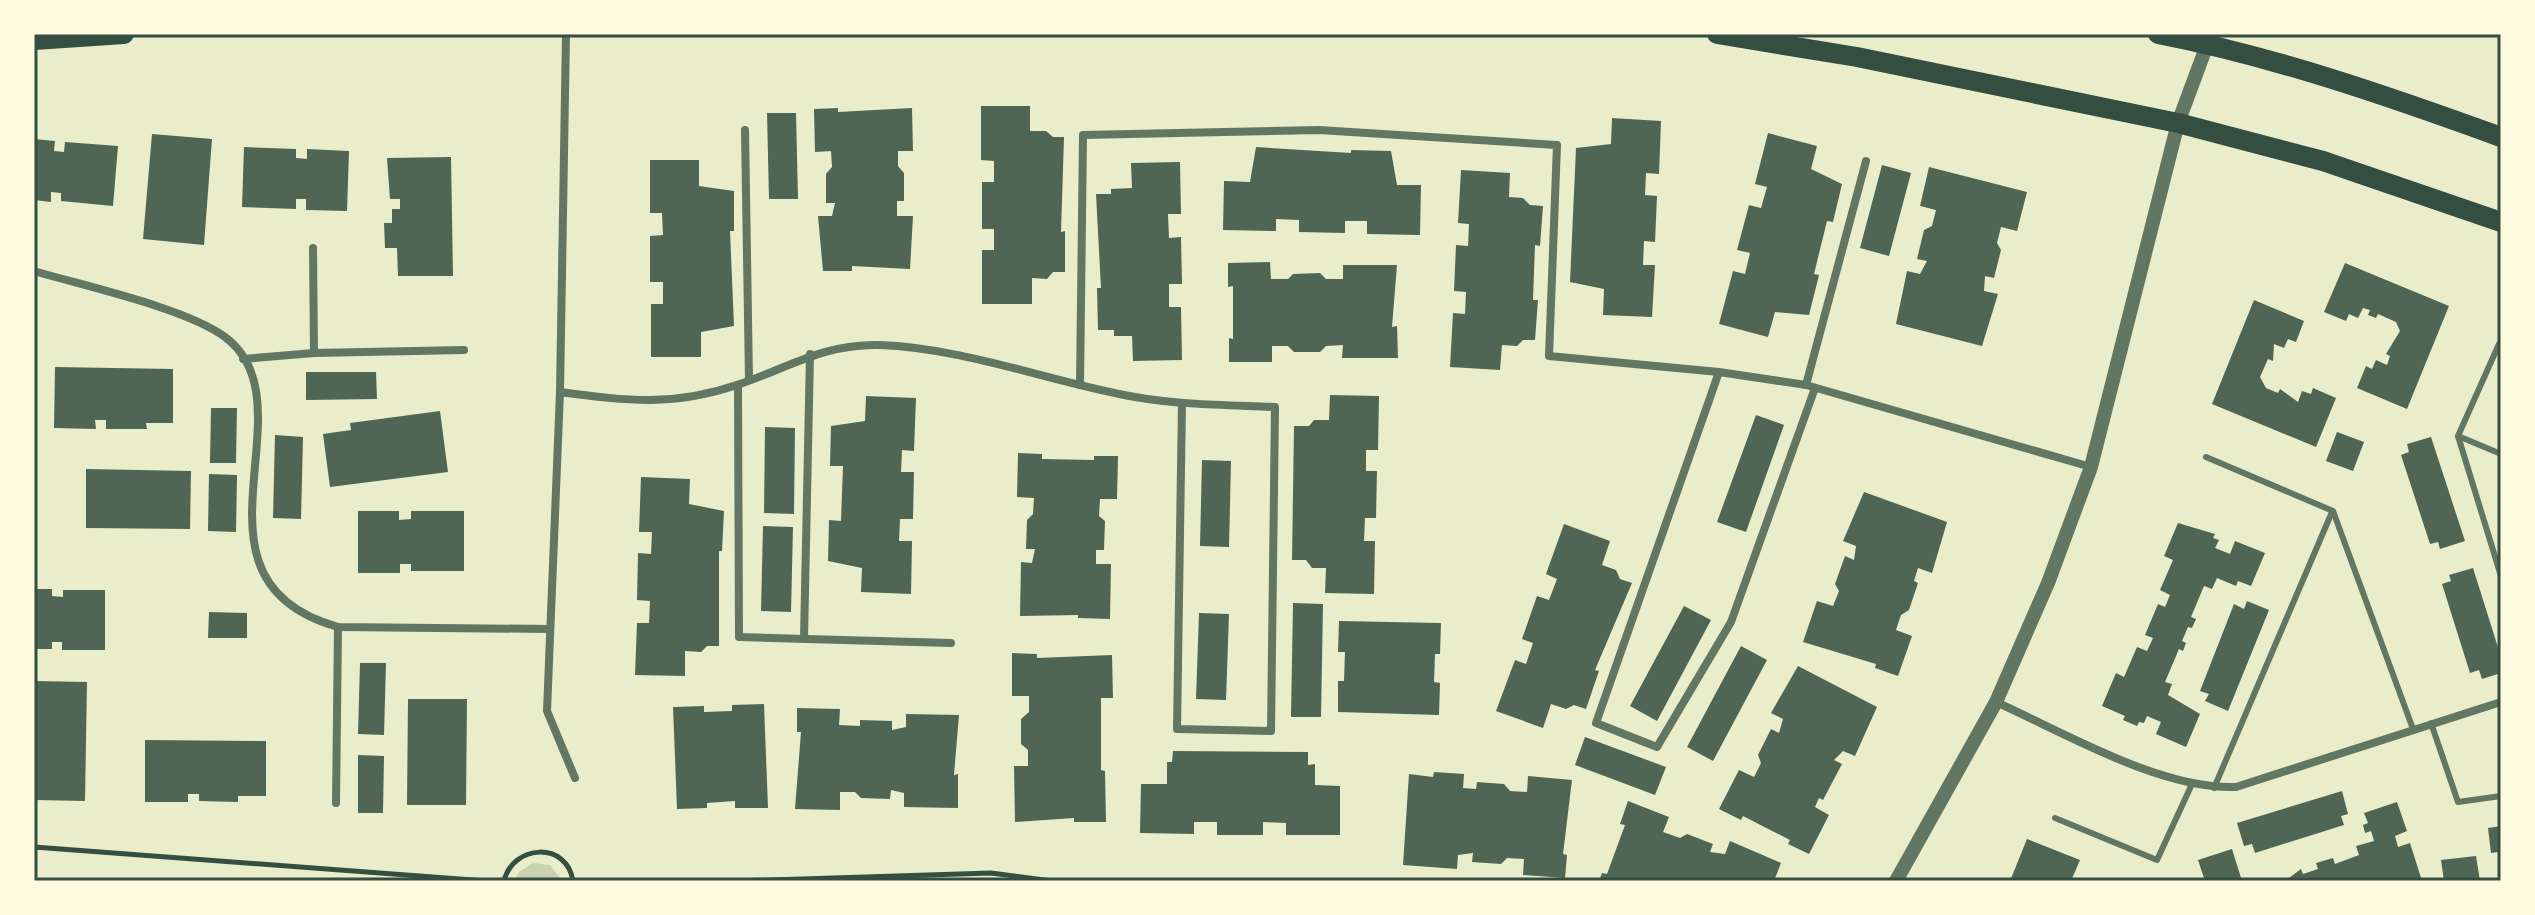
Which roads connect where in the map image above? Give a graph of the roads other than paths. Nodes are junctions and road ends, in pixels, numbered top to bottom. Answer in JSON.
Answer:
{"nodes":[{"id":1,"x":124,"y":34,"type":"edge"},
{"id":2,"x":566,"y":34,"type":"edge"},
{"id":3,"x":1717,"y":34,"type":"edge"},
{"id":4,"x":2158,"y":34,"type":"edge"},
{"id":5,"x":2209,"y":39,"type":"edge"},
{"id":6,"x":34,"y":40,"type":"edge"},
{"id":7,"x":2178,"y":123,"type":"junction"},
{"id":8,"x":745,"y":130,"type":"dead end"},
{"id":9,"x":2501,"y":137,"type":"edge"},
{"id":10,"x":1866,"y":161,"type":"dead end"},
{"id":11,"x":2501,"y":222,"type":"edge"},
{"id":12,"x":313,"y":248,"type":"dead end"},
{"id":13,"x":34,"y":271,"type":"edge"},
{"id":14,"x":2499,"y":344,"type":"edge"},
{"id":15,"x":464,"y":350,"type":"dead end"},
{"id":16,"x":314,"y":353,"type":"junction"},
{"id":17,"x":810,"y":354,"type":"junction"},
{"id":18,"x":243,"y":359,"type":"junction"},
{"id":19,"x":1719,"y":372,"type":"junction"},
{"id":20,"x":749,"y":380,"type":"junction"},
{"id":21,"x":738,"y":385,"type":"junction"},
{"id":22,"x":1080,"y":385,"type":"junction"},
{"id":23,"x":1810,"y":386,"type":"junction"},
{"id":24,"x":560,"y":392,"type":"junction"},
{"id":25,"x":1182,"y":403,"type":"junction"},
{"id":26,"x":2458,"y":436,"type":"junction"},
{"id":27,"x":2501,"y":454,"type":"edge"},
{"id":28,"x":2206,"y":457,"type":"dead end"},
{"id":29,"x":2091,"y":467,"type":"junction"},
{"id":30,"x":2333,"y":511,"type":"junction"},
{"id":31,"x":2501,"y":576,"type":"edge"},
{"id":32,"x":338,"y":627,"type":"junction"},
{"id":33,"x":549,"y":629,"type":"junction"},
{"id":34,"x":804,"y":639,"type":"junction"},
{"id":35,"x":951,"y":643,"type":"dead end"},
{"id":36,"x":1996,"y":702,"type":"junction"},
{"id":37,"x":2501,"y":702,"type":"edge"},
{"id":38,"x":2431,"y":723,"type":"junction"},
{"id":39,"x":2413,"y":729,"type":"junction"},
{"id":40,"x":575,"y":778,"type":"dead end"},
{"id":41,"x":2192,"y":784,"type":"junction"},
{"id":42,"x":2214,"y":788,"type":"junction"},
{"id":43,"x":2501,"y":796,"type":"edge"},
{"id":44,"x":336,"y":803,"type":"dead end"},
{"id":45,"x":2055,"y":818,"type":"dead end"},
{"id":46,"x":1896,"y":881,"type":"edge"}],
"edges":[{"from":1,"to":6,"type":"main road"},
{"from":2,"to":24,"type":"street"},
{"from":3,"to":7,"type":"main road"},
{"from":4,"to":5,"type":"main road"},
{"from":5,"to":7,"type":"street"},
{"from":5,"to":9,"type":"main road"},
{"from":7,"to":11,"type":"main road"},
{"from":7,"to":29,"type":"street"},
{"from":8,"to":20,"type":"street"},
{"from":10,"to":23,"type":"street"},
{"from":12,"to":16,"type":"street"},
{"from":13,"to":18,"type":"street"},
{"from":14,"to":26,"type":"lane"},
{"from":15,"to":16,"type":"street"},
{"from":16,"to":18,"type":"street"},
{"from":17,"to":20,"type":"street"},
{"from":17,"to":22,"type":"street"},
{"from":17,"to":34,"type":"street"},
{"from":18,"to":32,"type":"street"},
{"from":19,"to":22,"type":"street"},
{"from":19,"to":23,"type":"street"},
{"from":19,"to":23,"type":"street"},
{"from":20,"to":21,"type":"street"},
{"from":21,"to":24,"type":"street"},
{"from":21,"to":34,"type":"street"},
{"from":22,"to":25,"type":"street"},
{"from":23,"to":29,"type":"street"},
{"from":24,"to":33,"type":"street"},
{"from":25,"to":25,"type":"street"},
{"from":26,"to":27,"type":"lane"},
{"from":26,"to":31,"type":"lane"},
{"from":28,"to":30,"type":"lane"},
{"from":29,"to":36,"type":"street"},
{"from":30,"to":39,"type":"lane"},
{"from":30,"to":42,"type":"lane"},
{"from":32,"to":33,"type":"street"},
{"from":32,"to":44,"type":"street"},
{"from":33,"to":40,"type":"street"},
{"from":34,"to":35,"type":"street"},
{"from":36,"to":41,"type":"street"},
{"from":36,"to":46,"type":"street"},
{"from":37,"to":38,"type":"street"},
{"from":38,"to":39,"type":"street"},
{"from":38,"to":43,"type":"lane"},
{"from":39,"to":42,"type":"street"},
{"from":41,"to":42,"type":"street"},
{"from":41,"to":45,"type":"lane"}]}
